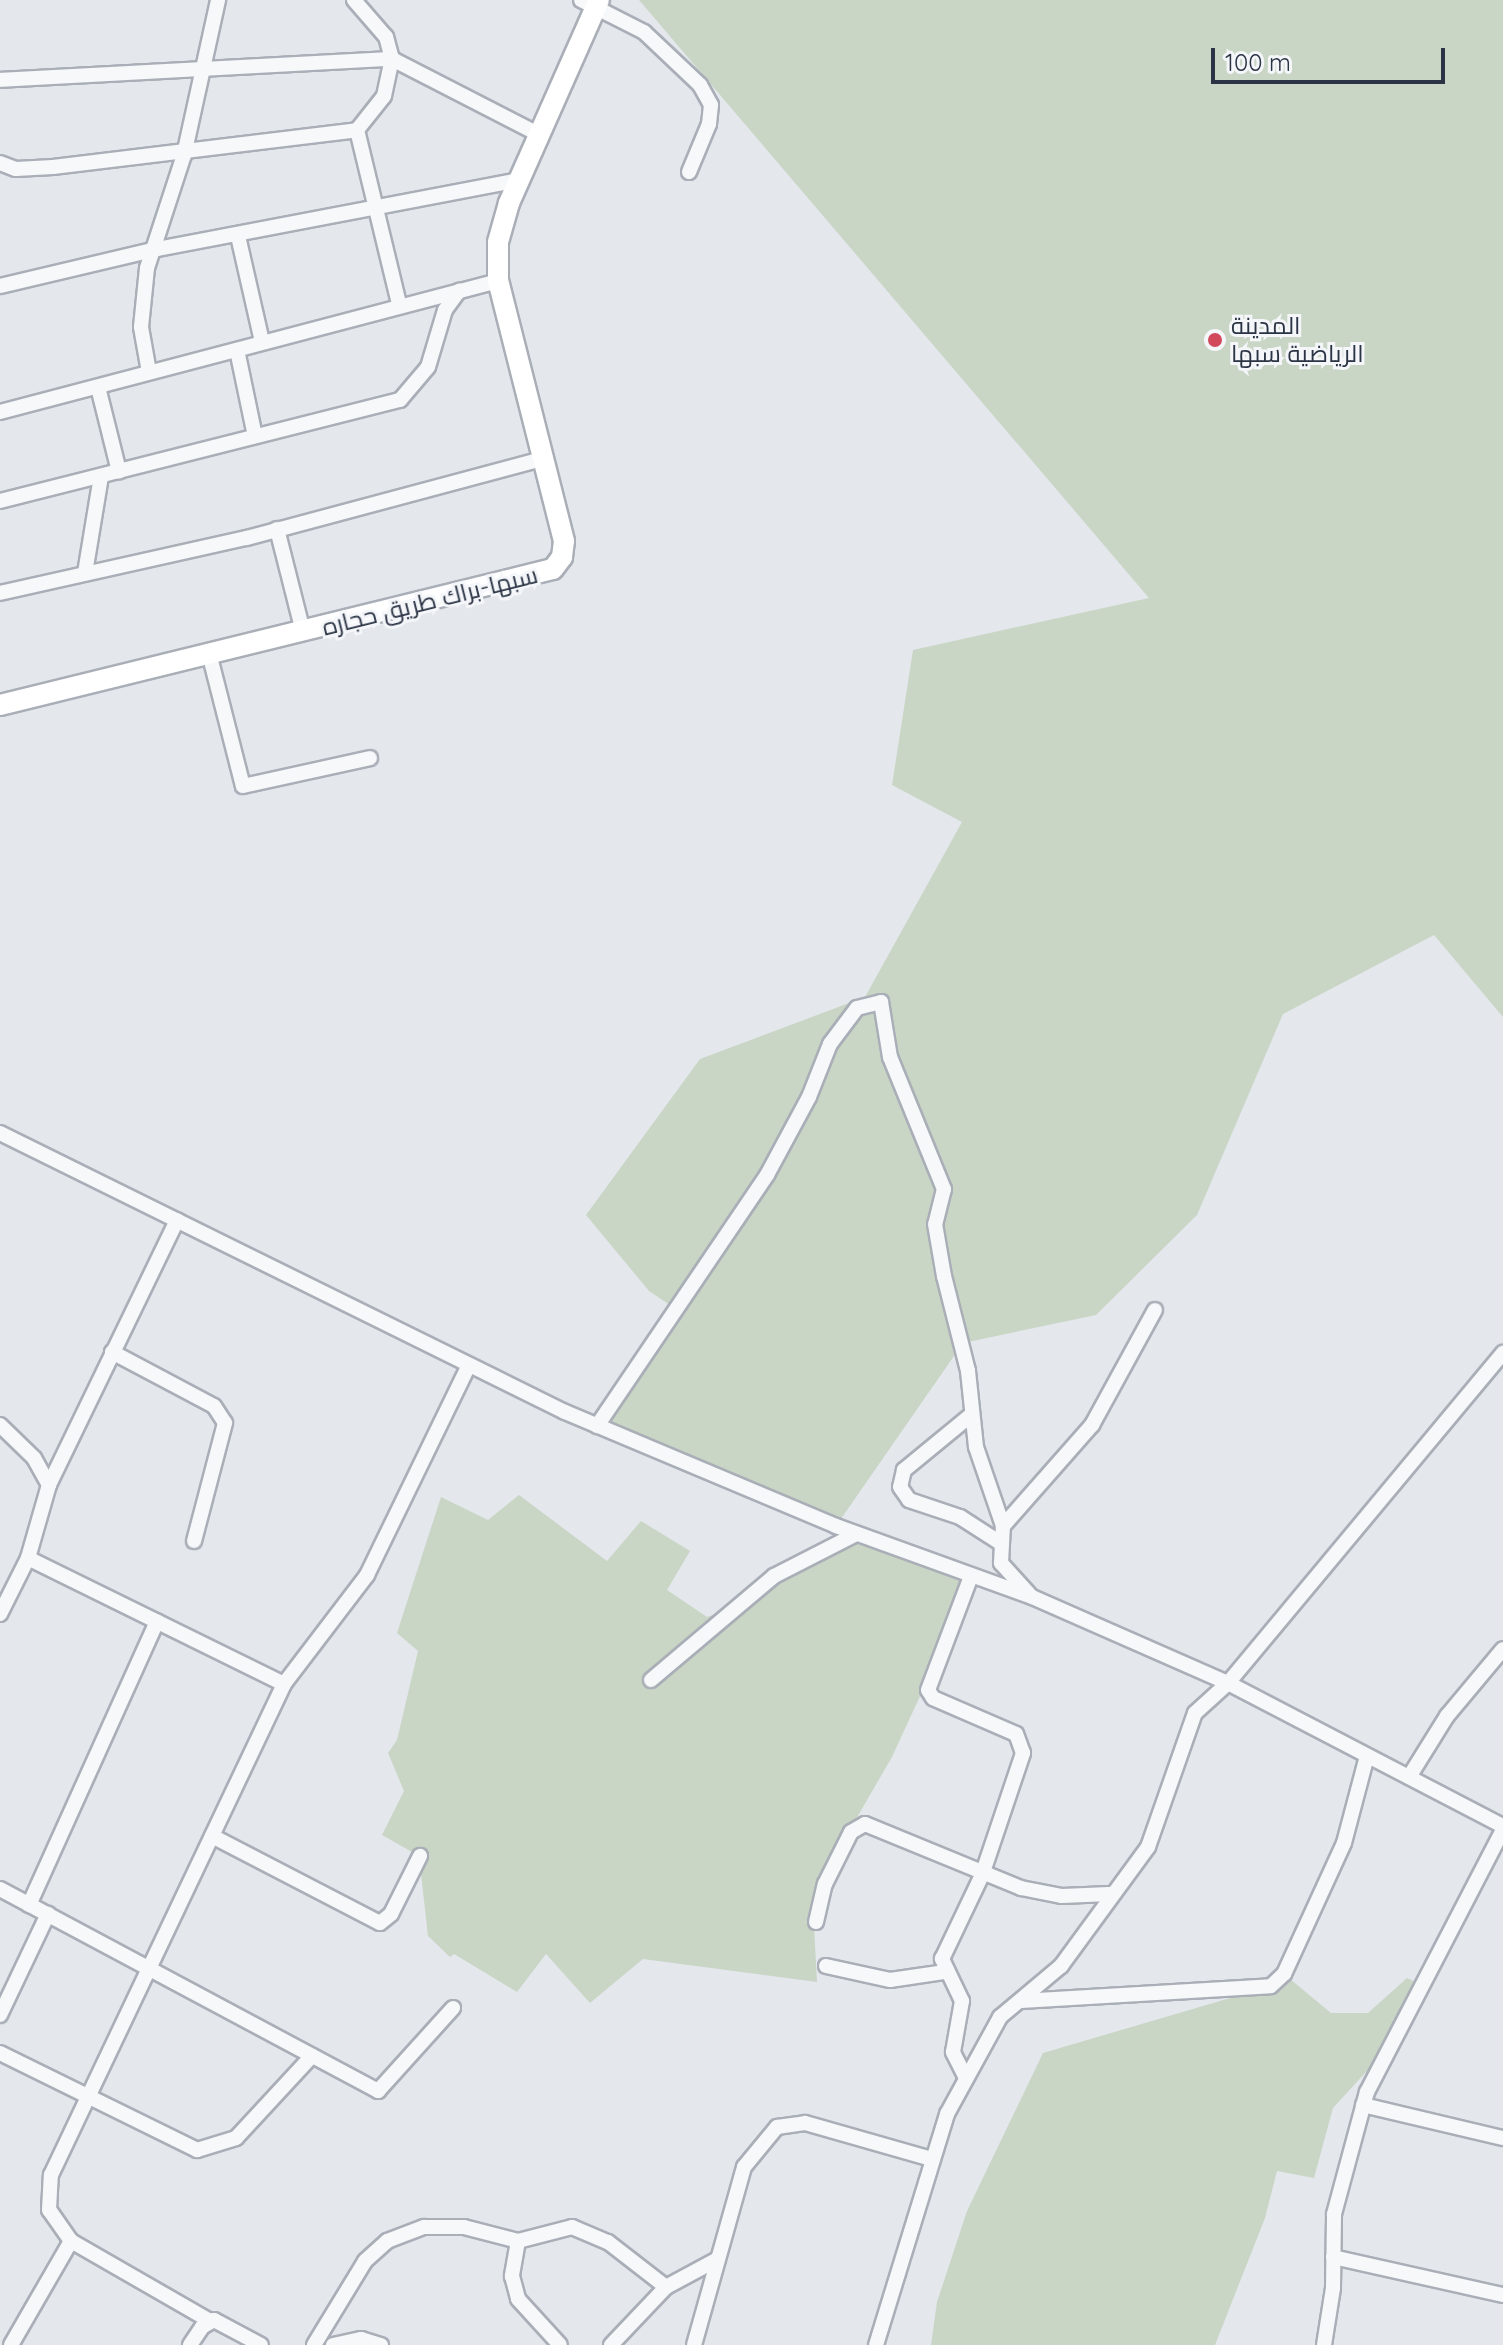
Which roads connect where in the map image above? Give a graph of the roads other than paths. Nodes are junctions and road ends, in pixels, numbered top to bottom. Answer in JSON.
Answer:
{"nodes":[{"id":1,"x":218,"y":0,"type":"edge"},
{"id":2,"x":354,"y":0,"type":"edge"},
{"id":3,"x":592,"y":3,"type":"edge"},
{"id":4,"x":392,"y":59,"type":"junction"},
{"id":5,"x":201,"y":70,"type":"junction"},
{"id":6,"x":0,"y":80,"type":"edge"},
{"id":7,"x":357,"y":130,"type":"junction"},
{"id":8,"x":540,"y":135,"type":"junction"},
{"id":9,"x":184,"y":155,"type":"junction"},
{"id":10,"x":0,"y":163,"type":"edge"},
{"id":11,"x":689,"y":172,"type":"dead end"},
{"id":12,"x":519,"y":180,"type":"junction"},
{"id":13,"x":375,"y":210,"type":"junction"},
{"id":14,"x":238,"y":236,"type":"junction"},
{"id":15,"x":157,"y":249,"type":"junction"},
{"id":16,"x":498,"y":281,"type":"junction"},
{"id":17,"x":0,"y":286,"type":"edge"},
{"id":18,"x":459,"y":291,"type":"junction"},
{"id":19,"x":399,"y":304,"type":"junction"},
{"id":20,"x":262,"y":342,"type":"junction"},
{"id":21,"x":237,"y":350,"type":"junction"},
{"id":22,"x":149,"y":372,"type":"junction"},
{"id":23,"x":98,"y":387,"type":"junction"},
{"id":24,"x":0,"y":412,"type":"edge"},
{"id":25,"x":255,"y":436,"type":"junction"},
{"id":26,"x":545,"y":458,"type":"junction"},
{"id":27,"x":119,"y":471,"type":"junction"},
{"id":28,"x":101,"y":476,"type":"junction"},
{"id":29,"x":0,"y":501,"type":"edge"},
{"id":30,"x":277,"y":529,"type":"junction"},
{"id":31,"x":85,"y":573,"type":"junction"},
{"id":32,"x":0,"y":593,"type":"edge"},
{"id":33,"x":303,"y":632,"type":"junction"},
{"id":34,"x":209,"y":653,"type":"junction"},
{"id":35,"x":0,"y":705,"type":"edge"},
{"id":36,"x":370,"y":758,"type":"dead end"},
{"id":37,"x":0,"y":1133,"type":"edge"},
{"id":38,"x":177,"y":1220,"type":"junction"},
{"id":39,"x":1155,"y":1310,"type":"dead end"},
{"id":40,"x":112,"y":1352,"type":"junction"},
{"id":41,"x":1503,"y":1353,"type":"edge"},
{"id":42,"x":469,"y":1365,"type":"junction"},
{"id":43,"x":971,"y":1415,"type":"junction"},
{"id":44,"x":0,"y":1425,"type":"edge"},
{"id":45,"x":597,"y":1426,"type":"junction"},
{"id":46,"x":49,"y":1485,"type":"junction"},
{"id":47,"x":1003,"y":1526,"type":"junction"},
{"id":48,"x":856,"y":1534,"type":"junction"},
{"id":49,"x":194,"y":1541,"type":"dead end"},
{"id":50,"x":999,"y":1542,"type":"junction"},
{"id":51,"x":28,"y":1558,"type":"junction"},
{"id":52,"x":971,"y":1576,"type":"junction"},
{"id":53,"x":1032,"y":1597,"type":"junction"},
{"id":54,"x":0,"y":1614,"type":"edge"},
{"id":55,"x":157,"y":1622,"type":"junction"},
{"id":56,"x":1503,"y":1649,"type":"edge"},
{"id":57,"x":651,"y":1680,"type":"dead end"},
{"id":58,"x":1228,"y":1683,"type":"junction"},
{"id":59,"x":284,"y":1684,"type":"junction"},
{"id":60,"x":1367,"y":1756,"type":"junction"},
{"id":61,"x":1409,"y":1777,"type":"junction"},
{"id":62,"x":1503,"y":1828,"type":"edge"},
{"id":63,"x":212,"y":1836,"type":"junction"},
{"id":64,"x":420,"y":1856,"type":"dead end"},
{"id":65,"x":982,"y":1875,"type":"junction"},
{"id":66,"x":0,"y":1889,"type":"edge"},
{"id":67,"x":1109,"y":1894,"type":"junction"},
{"id":68,"x":29,"y":1905,"type":"junction"},
{"id":69,"x":48,"y":1914,"type":"junction"},
{"id":70,"x":816,"y":1922,"type":"dead end"},
{"id":71,"x":826,"y":1966,"type":"dead end"},
{"id":72,"x":149,"y":1969,"type":"junction"},
{"id":73,"x":945,"y":1972,"type":"junction"},
{"id":74,"x":1016,"y":2002,"type":"junction"},
{"id":75,"x":453,"y":2008,"type":"dead end"},
{"id":76,"x":0,"y":2015,"type":"edge"},
{"id":77,"x":0,"y":2053,"type":"edge"},
{"id":78,"x":312,"y":2056,"type":"junction"},
{"id":79,"x":965,"y":2076,"type":"junction"},
{"id":80,"x":88,"y":2096,"type":"junction"},
{"id":81,"x":1363,"y":2105,"type":"junction"},
{"id":82,"x":1503,"y":2138,"type":"edge"},
{"id":83,"x":931,"y":2159,"type":"junction"},
{"id":84,"x":71,"y":2241,"type":"junction"},
{"id":85,"x":518,"y":2241,"type":"junction"},
{"id":86,"x":1333,"y":2257,"type":"junction"},
{"id":87,"x":718,"y":2259,"type":"junction"},
{"id":88,"x":666,"y":2287,"type":"junction"},
{"id":89,"x":1503,"y":2295,"type":"edge"},
{"id":90,"x":210,"y":2321,"type":"junction"},
{"id":91,"x":11,"y":2345,"type":"edge"},
{"id":92,"x":190,"y":2345,"type":"edge"},
{"id":93,"x":261,"y":2345,"type":"edge"},
{"id":94,"x":314,"y":2345,"type":"edge"},
{"id":95,"x":333,"y":2345,"type":"edge"},
{"id":96,"x":381,"y":2345,"type":"edge"},
{"id":97,"x":560,"y":2345,"type":"edge"},
{"id":98,"x":611,"y":2345,"type":"edge"},
{"id":99,"x":694,"y":2345,"type":"edge"},
{"id":100,"x":876,"y":2345,"type":"edge"},
{"id":101,"x":1324,"y":2345,"type":"edge"}],
"edges":[{"from":1,"to":5,"type":"street"},
{"from":2,"to":4,"type":"street"},
{"from":3,"to":8,"type":"main road","name":"سبها-براك طريق حجاره"},
{"from":3,"to":11,"type":"street"},
{"from":4,"to":5,"type":"street"},
{"from":4,"to":7,"type":"street"},
{"from":4,"to":8,"type":"street"},
{"from":5,"to":6,"type":"street"},
{"from":5,"to":9,"type":"street"},
{"from":7,"to":9,"type":"street"},
{"from":7,"to":13,"type":"street"},
{"from":8,"to":12,"type":"main road","name":"سبها-براك طريق حجاره"},
{"from":9,"to":10,"type":"street"},
{"from":9,"to":15,"type":"street"},
{"from":12,"to":13,"type":"street"},
{"from":12,"to":16,"type":"main road","name":"سبها-براك طريق حجاره"},
{"from":13,"to":14,"type":"street"},
{"from":13,"to":19,"type":"street"},
{"from":14,"to":15,"type":"street"},
{"from":14,"to":20,"type":"street"},
{"from":15,"to":17,"type":"street"},
{"from":15,"to":22,"type":"street"},
{"from":16,"to":18,"type":"street"},
{"from":16,"to":26,"type":"main road","name":"سبها-براك طريق حجاره"},
{"from":18,"to":19,"type":"street"},
{"from":18,"to":25,"type":"street"},
{"from":19,"to":20,"type":"street"},
{"from":20,"to":21,"type":"street"},
{"from":21,"to":22,"type":"street"},
{"from":21,"to":25,"type":"street"},
{"from":22,"to":23,"type":"street"},
{"from":23,"to":24,"type":"street"},
{"from":23,"to":27,"type":"street"},
{"from":25,"to":27,"type":"street"},
{"from":26,"to":30,"type":"street"},
{"from":26,"to":33,"type":"main road","name":"سبها-براك طريق حجاره"},
{"from":27,"to":28,"type":"street"},
{"from":28,"to":29,"type":"street"},
{"from":28,"to":31,"type":"street"},
{"from":30,"to":31,"type":"street"},
{"from":30,"to":33,"type":"street"},
{"from":31,"to":32,"type":"street"},
{"from":33,"to":34,"type":"main road","name":"سبها-براك طريق حجاره"},
{"from":34,"to":35,"type":"main road","name":"سبها-براك طريق حجاره"},
{"from":34,"to":36,"type":"street"},
{"from":37,"to":38,"type":"street"},
{"from":38,"to":40,"type":"street"},
{"from":38,"to":42,"type":"street"},
{"from":39,"to":47,"type":"street"},
{"from":40,"to":46,"type":"street"},
{"from":40,"to":49,"type":"street"},
{"from":41,"to":58,"type":"street"},
{"from":42,"to":45,"type":"street"},
{"from":42,"to":59,"type":"street"},
{"from":43,"to":45,"type":"street"},
{"from":43,"to":47,"type":"street"},
{"from":43,"to":50,"type":"street"},
{"from":44,"to":46,"type":"street"},
{"from":45,"to":48,"type":"street"},
{"from":46,"to":51,"type":"street"},
{"from":47,"to":50,"type":"street"},
{"from":48,"to":52,"type":"street"},
{"from":48,"to":57,"type":"street"},
{"from":50,"to":53,"type":"street"},
{"from":51,"to":54,"type":"street"},
{"from":51,"to":55,"type":"street"},
{"from":52,"to":53,"type":"street"},
{"from":52,"to":65,"type":"street"},
{"from":53,"to":58,"type":"street"},
{"from":55,"to":59,"type":"street"},
{"from":55,"to":68,"type":"street"},
{"from":56,"to":61,"type":"street"},
{"from":58,"to":60,"type":"street"},
{"from":58,"to":67,"type":"street"},
{"from":59,"to":63,"type":"street"},
{"from":60,"to":61,"type":"street"},
{"from":60,"to":74,"type":"street"},
{"from":61,"to":62,"type":"street"},
{"from":62,"to":81,"type":"street"},
{"from":63,"to":64,"type":"street"},
{"from":63,"to":72,"type":"street"},
{"from":65,"to":67,"type":"street"},
{"from":65,"to":70,"type":"street"},
{"from":65,"to":73,"type":"street"},
{"from":66,"to":68,"type":"street"},
{"from":67,"to":74,"type":"street"},
{"from":68,"to":69,"type":"street"},
{"from":69,"to":72,"type":"street"},
{"from":69,"to":76,"type":"street"},
{"from":71,"to":73,"type":"street"},
{"from":72,"to":78,"type":"street"},
{"from":72,"to":80,"type":"street"},
{"from":73,"to":79,"type":"street"},
{"from":74,"to":79,"type":"street"},
{"from":75,"to":78,"type":"street"},
{"from":77,"to":80,"type":"street"},
{"from":78,"to":80,"type":"street"},
{"from":79,"to":83,"type":"street"},
{"from":80,"to":84,"type":"street"},
{"from":81,"to":82,"type":"street"},
{"from":81,"to":86,"type":"street"},
{"from":83,"to":87,"type":"street"},
{"from":83,"to":100,"type":"street"},
{"from":84,"to":90,"type":"street"},
{"from":84,"to":91,"type":"street"},
{"from":85,"to":88,"type":"street"},
{"from":85,"to":94,"type":"street"},
{"from":85,"to":97,"type":"street"},
{"from":86,"to":89,"type":"street"},
{"from":86,"to":101,"type":"street"},
{"from":87,"to":88,"type":"street"},
{"from":87,"to":99,"type":"street"},
{"from":88,"to":98,"type":"street"},
{"from":90,"to":92,"type":"street"},
{"from":90,"to":93,"type":"street"},
{"from":95,"to":96,"type":"street"}]}
